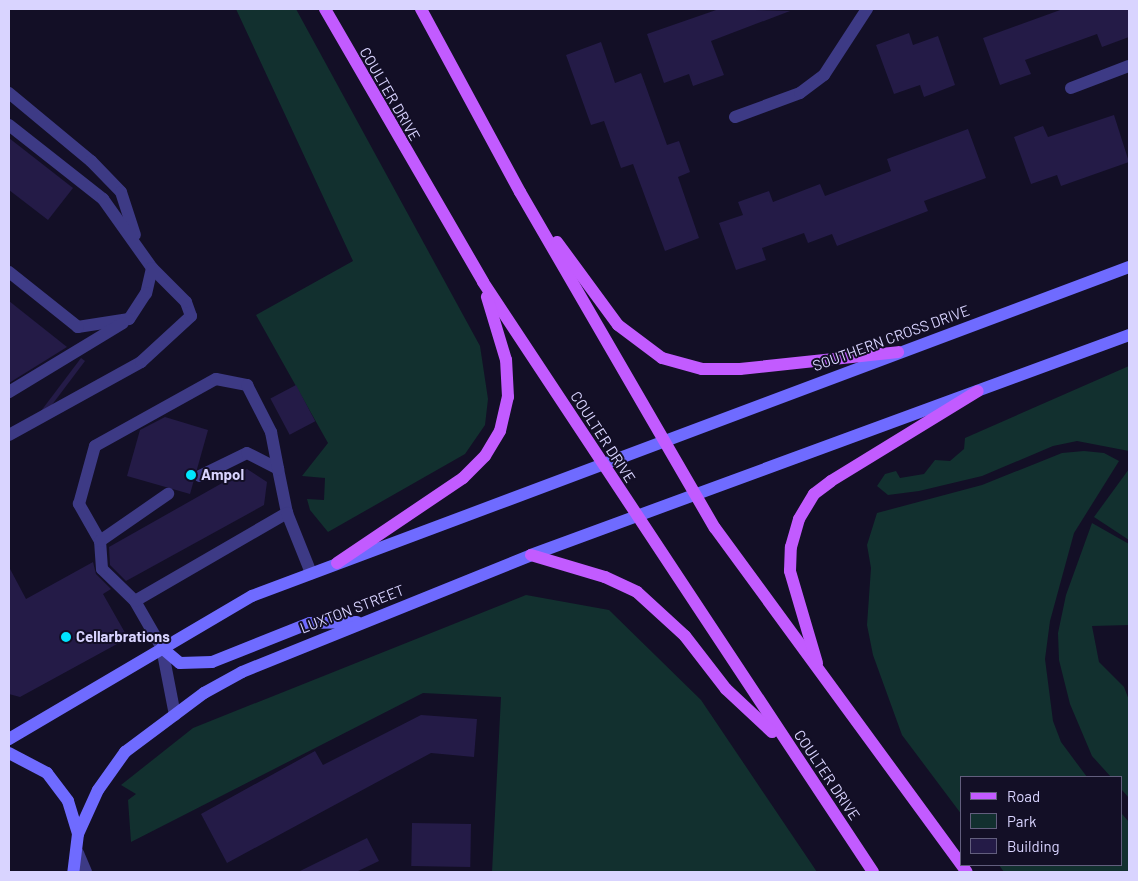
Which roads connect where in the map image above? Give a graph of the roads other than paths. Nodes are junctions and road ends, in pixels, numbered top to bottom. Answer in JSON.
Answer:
{"nodes":[{"id":1,"x":325,"y":9,"type":"edge"},
{"id":2,"x":421,"y":9,"type":"edge"},
{"id":3,"x":867,"y":9,"type":"edge"},
{"id":4,"x":1129,"y":66,"type":"edge"},
{"id":5,"x":1070,"y":88,"type":"dead end"},
{"id":6,"x":9,"y":93,"type":"edge"},
{"id":7,"x":735,"y":116,"type":"dead end"},
{"id":8,"x":9,"y":125,"type":"edge"},
{"id":9,"x":520,"y":192,"type":"junction"},
{"id":10,"x":139,"y":246,"type":"junction"},
{"id":11,"x":1129,"y":267,"type":"edge"},
{"id":12,"x":152,"y":268,"type":"junction"},
{"id":13,"x":9,"y":272,"type":"edge"},
{"id":14,"x":483,"y":282,"type":"junction"},
{"id":15,"x":129,"y":320,"type":"junction"},
{"id":16,"x":1129,"y":335,"type":"edge"},
{"id":17,"x":898,"y":352,"type":"junction"},
{"id":18,"x":978,"y":391,"type":"junction"},
{"id":19,"x":9,"y":392,"type":"edge"},
{"id":20,"x":9,"y":435,"type":"edge"},
{"id":21,"x":664,"y":440,"type":"junction"},
{"id":22,"x":600,"y":463,"type":"junction"},
{"id":23,"x":278,"y":469,"type":"junction"},
{"id":24,"x":200,"y":476,"type":"dead end"},
{"id":25,"x":168,"y":494,"type":"dead end"},
{"id":26,"x":696,"y":495,"type":"junction"},
{"id":27,"x":287,"y":512,"type":"junction"},
{"id":28,"x":637,"y":516,"type":"junction"},
{"id":29,"x":100,"y":540,"type":"junction"},
{"id":30,"x":531,"y":555,"type":"junction"},
{"id":31,"x":337,"y":563,"type":"junction"},
{"id":32,"x":311,"y":573,"type":"junction"},
{"id":33,"x":135,"y":601,"type":"junction"},
{"id":34,"x":367,"y":622,"type":"junction"},
{"id":35,"x":162,"y":648,"type":"junction"},
{"id":36,"x":820,"y":673,"type":"junction"},
{"id":37,"x":175,"y":715,"type":"junction"},
{"id":38,"x":9,"y":739,"type":"edge"},
{"id":39,"x":787,"y":745,"type":"junction"},
{"id":40,"x":9,"y":752,"type":"edge"},
{"id":41,"x":78,"y":834,"type":"junction"},
{"id":42,"x":78,"y":853,"type":"junction"},
{"id":43,"x":960,"y":863,"type":"edge"},
{"id":44,"x":73,"y":872,"type":"edge"},
{"id":45,"x":86,"y":872,"type":"edge"},
{"id":46,"x":873,"y":872,"type":"edge"}],
"edges":[{"from":1,"to":14,"type":"main road","name":"COULTER DRIVE"},
{"from":2,"to":9,"type":"main road"},
{"from":3,"to":7,"type":"street"},
{"from":4,"to":5,"type":"street"},
{"from":6,"to":10,"type":"street"},
{"from":8,"to":10,"type":"street"},
{"from":9,"to":17,"type":"main road"},
{"from":9,"to":21,"type":"main road"},
{"from":10,"to":12,"type":"street"},
{"from":11,"to":17,"type":"main road","name":"SOUTHERN CROSS DRIVE"},
{"from":12,"to":15,"type":"street"},
{"from":12,"to":20,"type":"street"},
{"from":13,"to":15,"type":"street"},
{"from":14,"to":22,"type":"main road","name":"COULTER DRIVE"},
{"from":14,"to":31,"type":"main road"},
{"from":15,"to":19,"type":"street"},
{"from":16,"to":18,"type":"main road"},
{"from":17,"to":21,"type":"main road","name":"SOUTHERN CROSS DRIVE"},
{"from":18,"to":26,"type":"main road"},
{"from":18,"to":36,"type":"main road"},
{"from":21,"to":22,"type":"main road"},
{"from":21,"to":26,"type":"main road"},
{"from":22,"to":28,"type":"main road","name":"COULTER DRIVE"},
{"from":22,"to":31,"type":"main road"},
{"from":23,"to":24,"type":"street"},
{"from":23,"to":27,"type":"street"},
{"from":23,"to":29,"type":"street"},
{"from":25,"to":29,"type":"street"},
{"from":26,"to":28,"type":"main road","name":"LUXTON STREET"},
{"from":26,"to":36,"type":"main road"},
{"from":27,"to":32,"type":"street"},
{"from":27,"to":33,"type":"street"},
{"from":28,"to":30,"type":"main road","name":"LUXTON STREET"},
{"from":28,"to":39,"type":"main road","name":"COULTER DRIVE"},
{"from":29,"to":33,"type":"street"},
{"from":30,"to":34,"type":"main road","name":"LUXTON STREET"},
{"from":30,"to":39,"type":"main road"},
{"from":31,"to":32,"type":"main road"},
{"from":32,"to":35,"type":"main road"},
{"from":33,"to":35,"type":"street"},
{"from":34,"to":35,"type":"main road"},
{"from":34,"to":37,"type":"main road","name":"LUXTON STREET"},
{"from":35,"to":37,"type":"street"},
{"from":35,"to":38,"type":"main road"},
{"from":36,"to":43,"type":"main road"},
{"from":37,"to":41,"type":"main road","name":"LUXTON STREET"},
{"from":39,"to":46,"type":"main road","name":"COULTER DRIVE"},
{"from":40,"to":41,"type":"main road"},
{"from":41,"to":42,"type":"main road"},
{"from":42,"to":44,"type":"main road"},
{"from":42,"to":45,"type":"street"}]}
